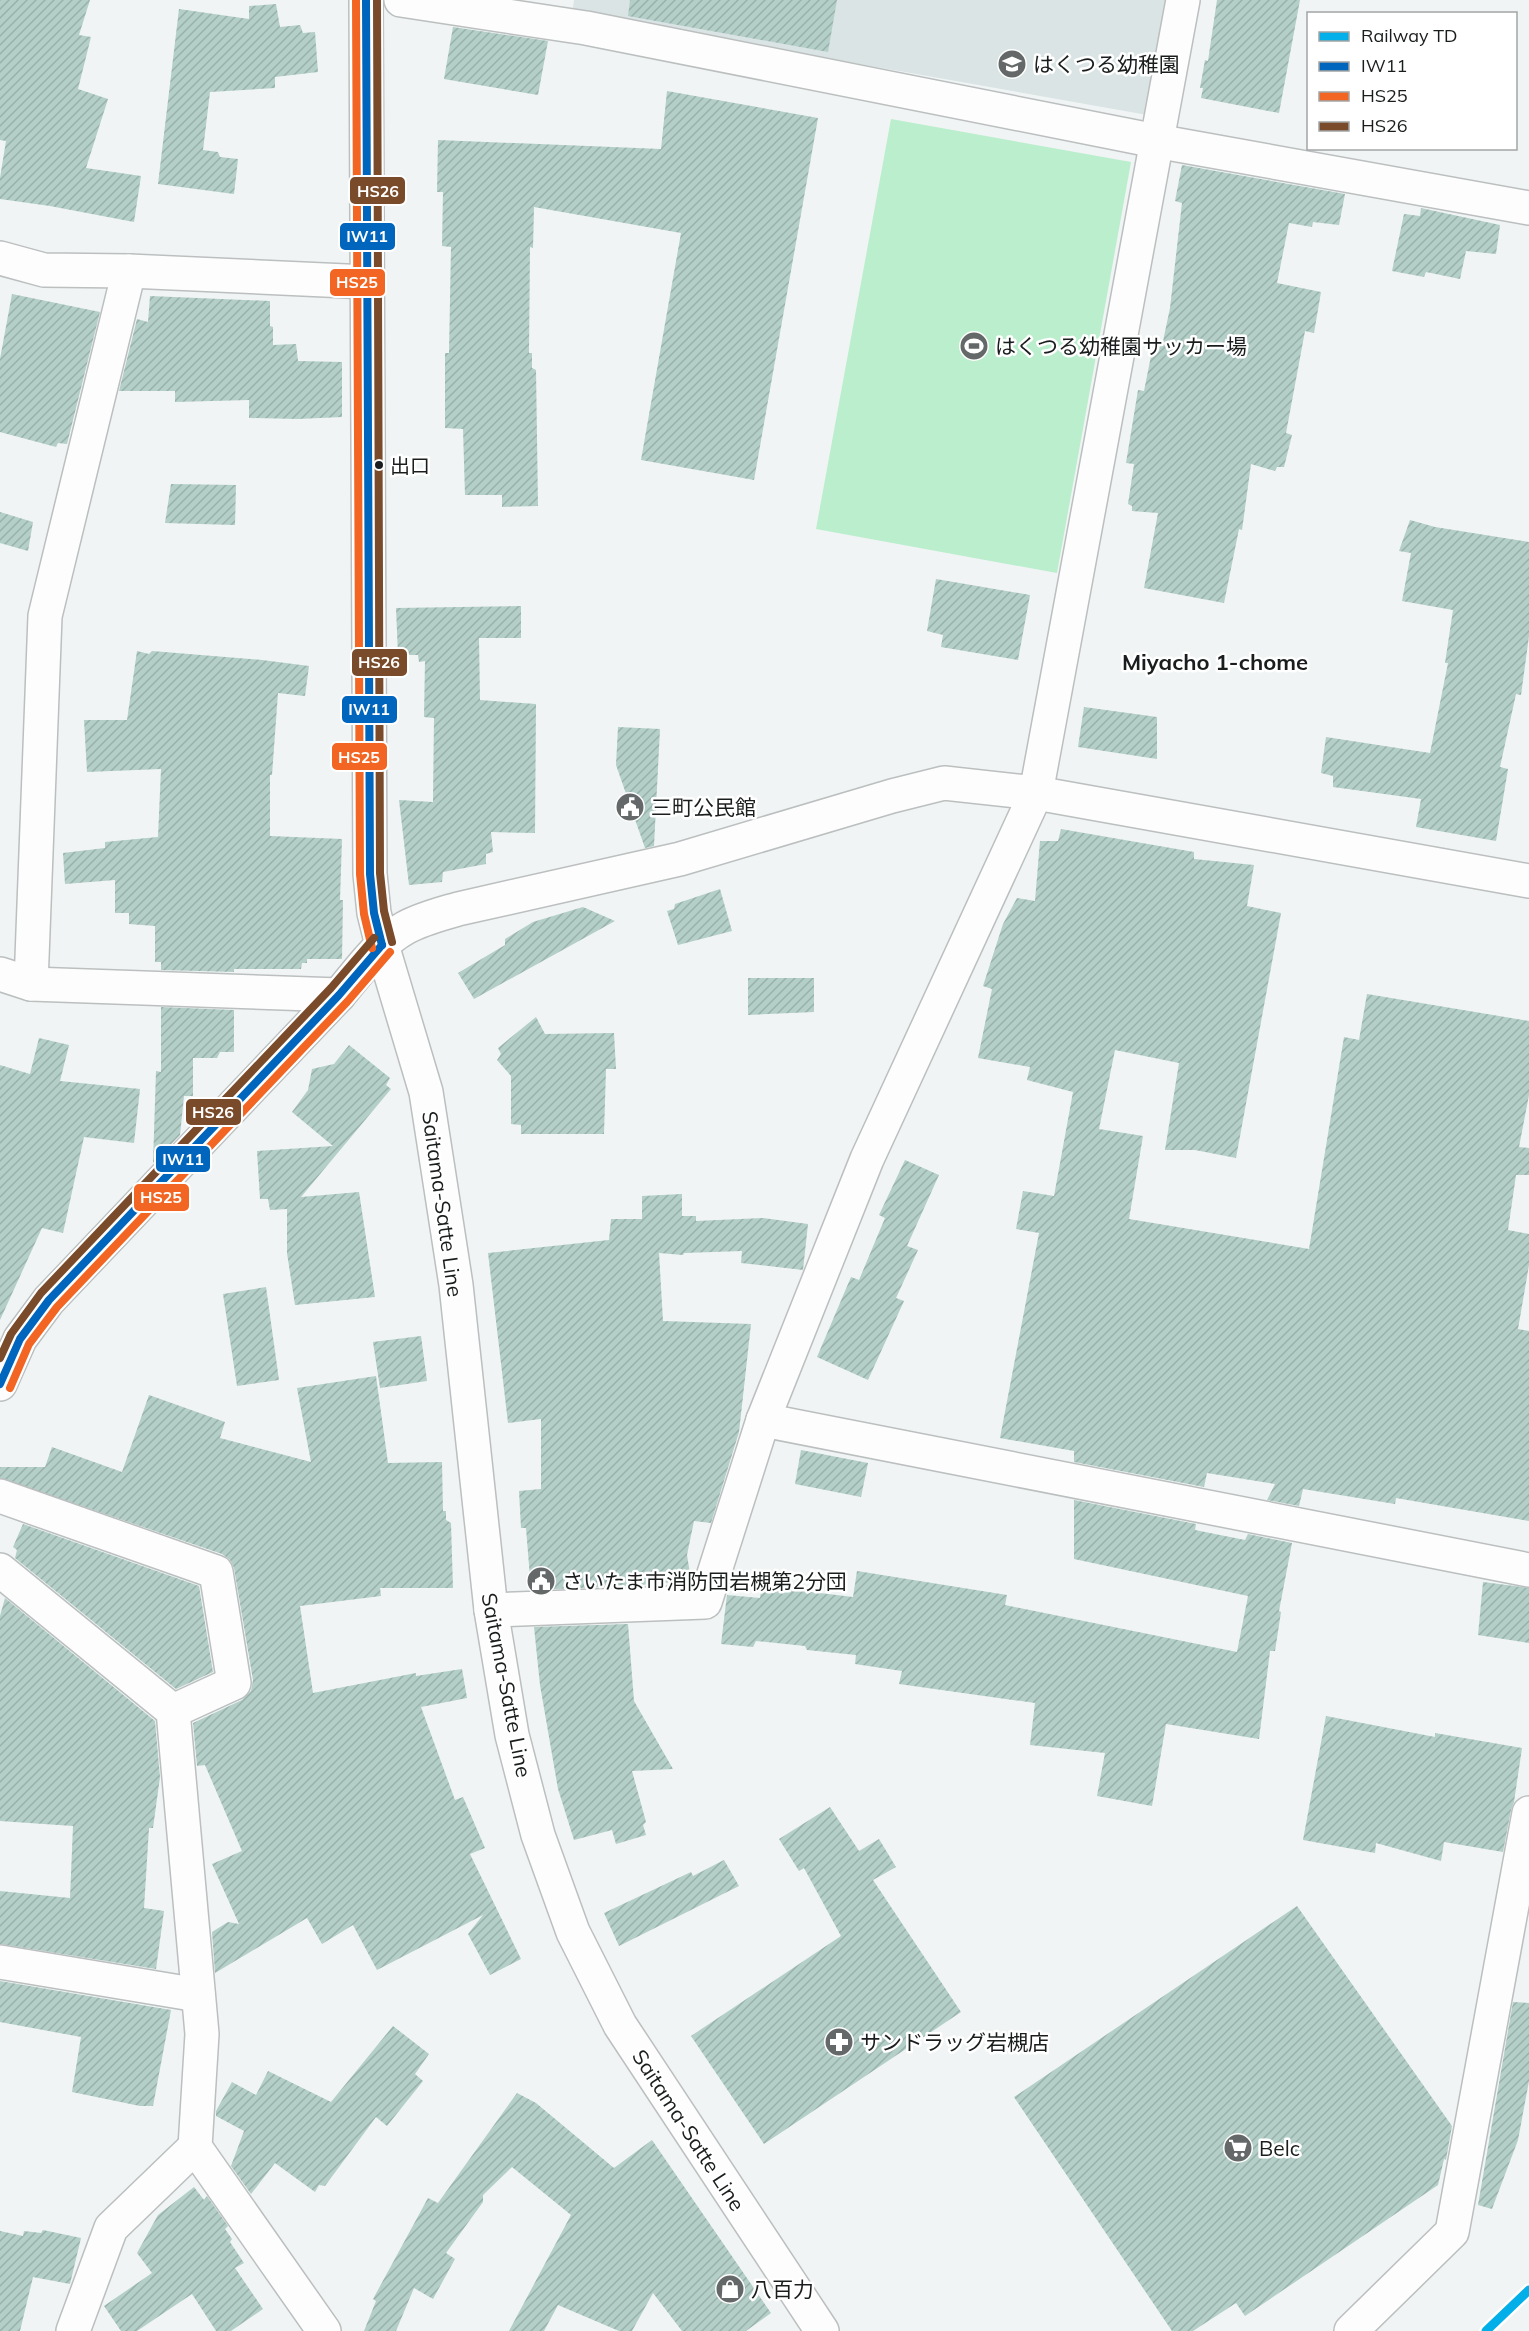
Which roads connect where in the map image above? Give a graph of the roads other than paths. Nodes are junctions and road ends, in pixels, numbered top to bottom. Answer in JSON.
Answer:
{"nodes":[{"id":1,"x":366,"y":0,"type":"edge"},
{"id":2,"x":401,"y":0,"type":"edge"},
{"id":3,"x":1183,"y":0,"type":"edge"},
{"id":4,"x":1156,"y":141,"type":"junction"},
{"id":5,"x":1529,"y":208,"type":"edge"},
{"id":6,"x":0,"y":258,"type":"edge"},
{"id":7,"x":129,"y":271,"type":"junction"},
{"id":8,"x":368,"y":282,"type":"junction"},
{"id":9,"x":1036,"y":793,"type":"junction"},
{"id":10,"x":1529,"y":881,"type":"edge"},
{"id":11,"x":382,"y":945,"type":"junction"},
{"id":12,"x":0,"y":974,"type":"edge"},
{"id":13,"x":31,"y":984,"type":"junction"},
{"id":14,"x":339,"y":995,"type":"junction"},
{"id":15,"x":10,"y":1334,"type":"edge"},
{"id":16,"x":0,"y":1384,"type":"edge"},
{"id":17,"x":763,"y":1420,"type":"junction"},
{"id":18,"x":0,"y":1497,"type":"edge"},
{"id":19,"x":0,"y":1570,"type":"edge"},
{"id":20,"x":1529,"y":1570,"type":"edge"},
{"id":21,"x":491,"y":1610,"type":"junction"},
{"id":22,"x":173,"y":1711,"type":"junction"},
{"id":23,"x":1529,"y":1813,"type":"edge"},
{"id":24,"x":0,"y":1962,"type":"edge"},
{"id":25,"x":198,"y":1995,"type":"junction"},
{"id":26,"x":195,"y":2147,"type":"junction"},
{"id":27,"x":73,"y":2331,"type":"edge"},
{"id":28,"x":324,"y":2331,"type":"edge"},
{"id":29,"x":822,"y":2331,"type":"edge"},
{"id":30,"x":1351,"y":2331,"type":"edge"}],
"edges":[{"from":1,"to":8,"type":"street","name":"Saitama-Satte Line"},
{"from":2,"to":4,"type":"street"},
{"from":3,"to":4,"type":"street"},
{"from":4,"to":5,"type":"street"},
{"from":4,"to":9,"type":"street"},
{"from":6,"to":7,"type":"street"},
{"from":7,"to":8,"type":"street"},
{"from":7,"to":13,"type":"street"},
{"from":8,"to":11,"type":"street","name":"Saitama-Satte Line"},
{"from":9,"to":10,"type":"street"},
{"from":9,"to":11,"type":"street"},
{"from":9,"to":17,"type":"street"},
{"from":11,"to":14,"type":"street"},
{"from":11,"to":21,"type":"street","name":"Saitama-Satte Line"},
{"from":12,"to":13,"type":"street"},
{"from":13,"to":14,"type":"street"},
{"from":14,"to":15,"type":"street"},
{"from":15,"to":16,"type":"street"},
{"from":17,"to":20,"type":"street"},
{"from":17,"to":21,"type":"street"},
{"from":18,"to":22,"type":"street"},
{"from":19,"to":22,"type":"street"},
{"from":21,"to":29,"type":"street","name":"Saitama-Satte Line"},
{"from":22,"to":25,"type":"street"},
{"from":23,"to":30,"type":"street"},
{"from":24,"to":25,"type":"street"},
{"from":25,"to":26,"type":"street"},
{"from":26,"to":27,"type":"street"},
{"from":26,"to":28,"type":"street"}]}
